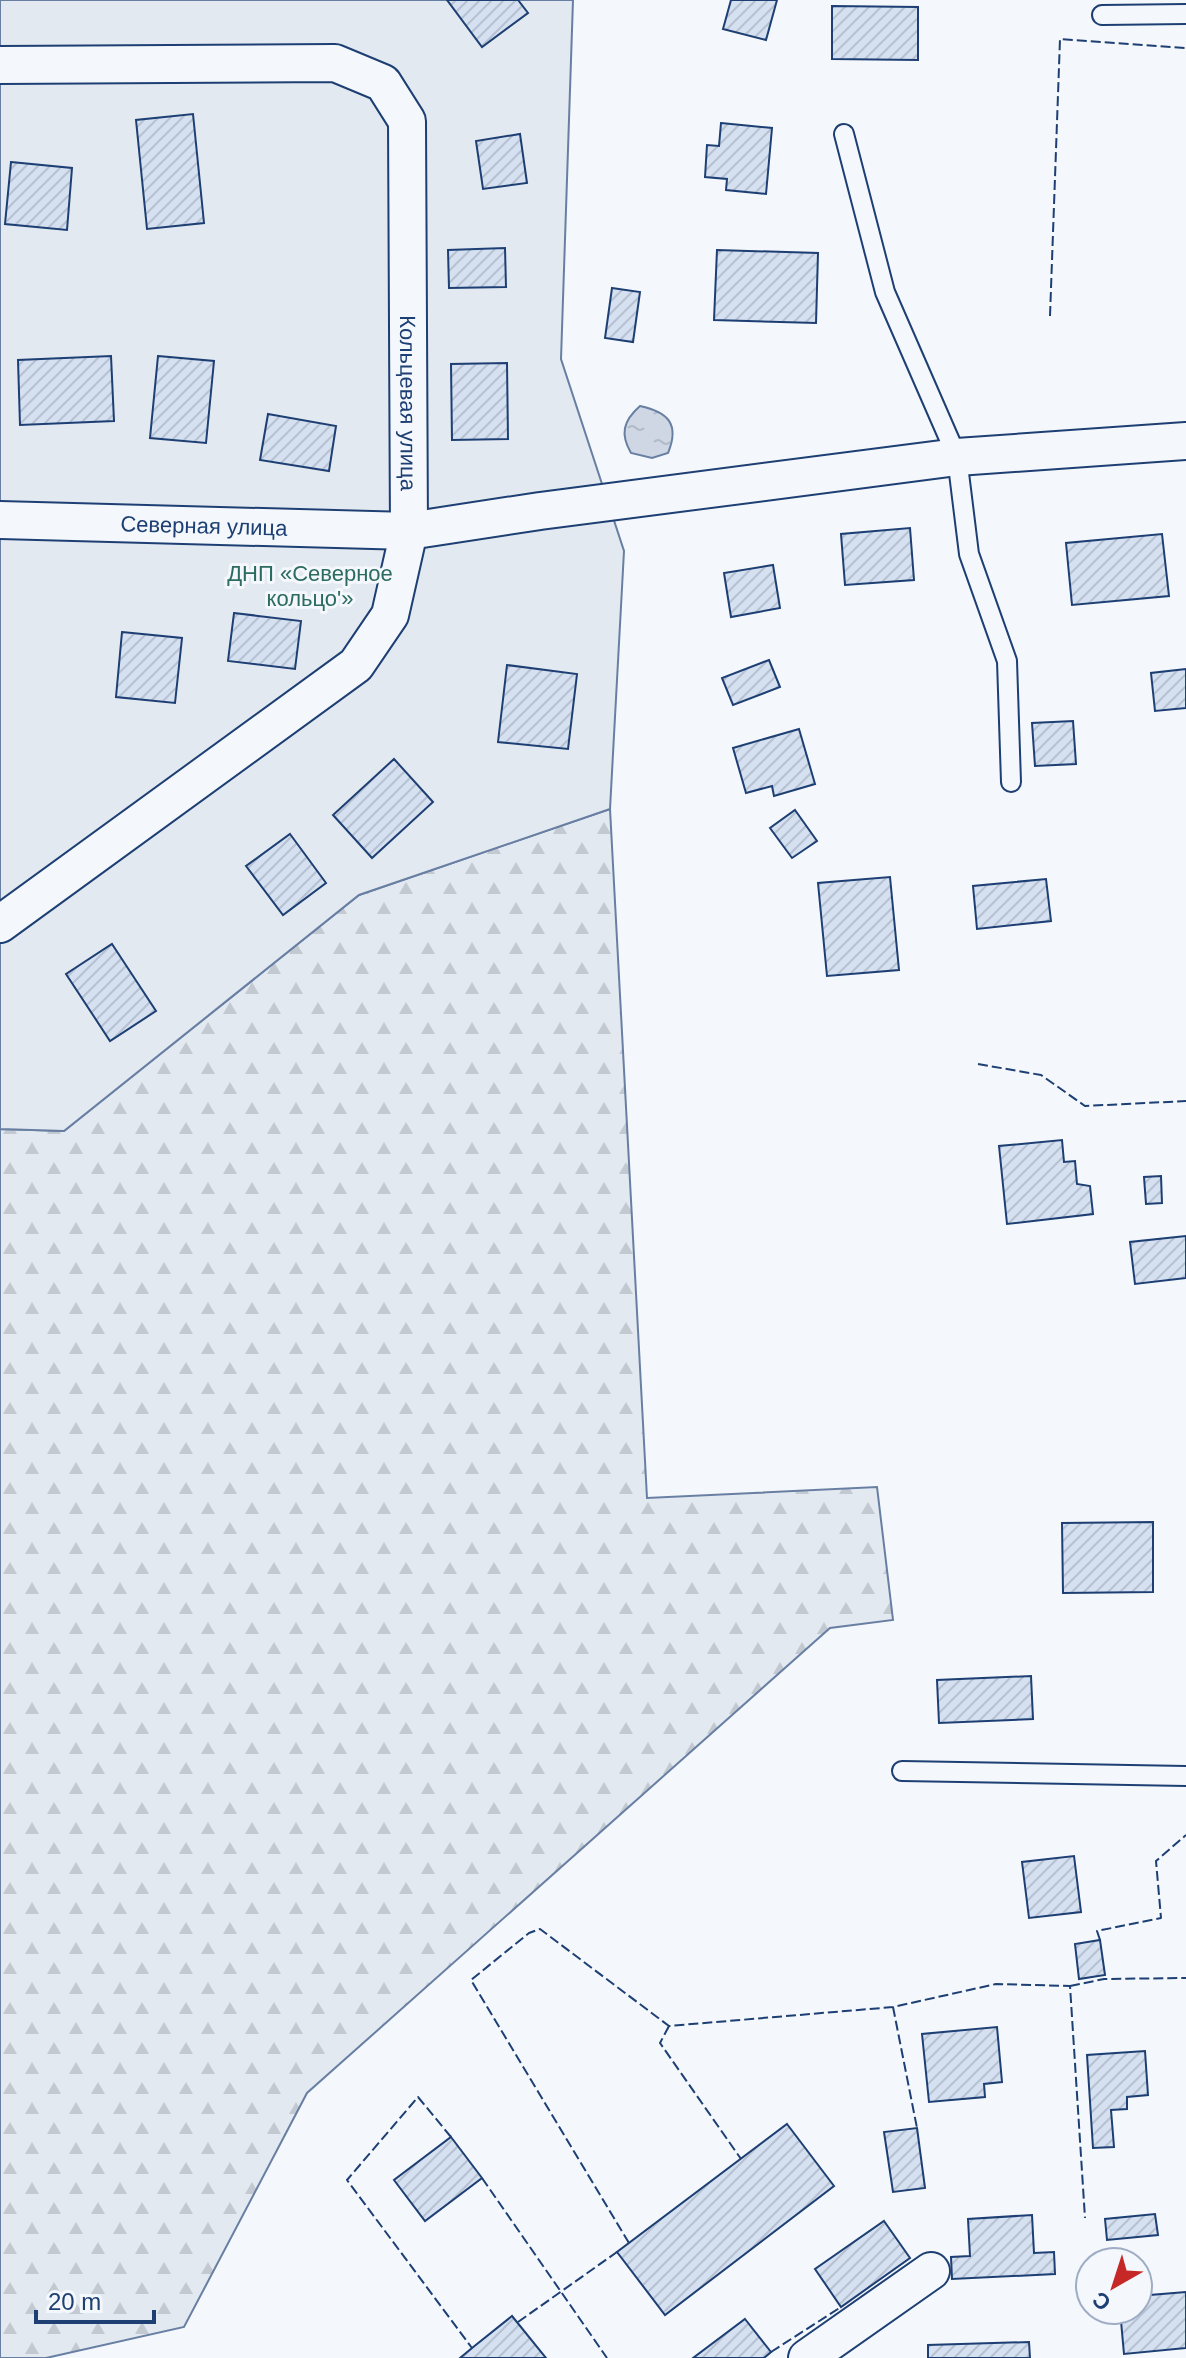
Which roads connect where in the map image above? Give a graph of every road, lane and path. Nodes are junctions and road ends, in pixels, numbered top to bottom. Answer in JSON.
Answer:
{"nodes":[{"id":1,"x":1186,"y":14,"type":"edge"},
{"id":2,"x":1102,"y":15,"type":"dead end"},
{"id":3,"x":0,"y":65,"type":"edge"},
{"id":4,"x":844,"y":134,"type":"dead end"},
{"id":5,"x":1186,"y":441,"type":"edge"},
{"id":6,"x":957,"y":457,"type":"junction"},
{"id":7,"x":0,"y":520,"type":"edge"},
{"id":8,"x":409,"y":531,"type":"junction"},
{"id":9,"x":1011,"y":782,"type":"dead end"},
{"id":10,"x":0,"y":924,"type":"edge"},
{"id":11,"x":902,"y":1771,"type":"dead end"},
{"id":12,"x":1186,"y":1776,"type":"edge"},
{"id":13,"x":931,"y":2271,"type":"dead end"},
{"id":14,"x":807,"y":2358,"type":"edge"}],
"edges":[{"from":1,"to":2,"type":"lane"},
{"from":3,"to":8,"type":"street","name":"Кольцевая улица"},
{"from":4,"to":6,"type":"lane"},
{"from":5,"to":6,"type":"street","name":"Северная улица"},
{"from":6,"to":8,"type":"street","name":"Северная улица"},
{"from":6,"to":9,"type":"lane"},
{"from":7,"to":8,"type":"street","name":"Северная улица"},
{"from":8,"to":10,"type":"street","name":"Кольцевая улица"},
{"from":11,"to":12,"type":"lane"},
{"from":13,"to":14,"type":"street"}]}
